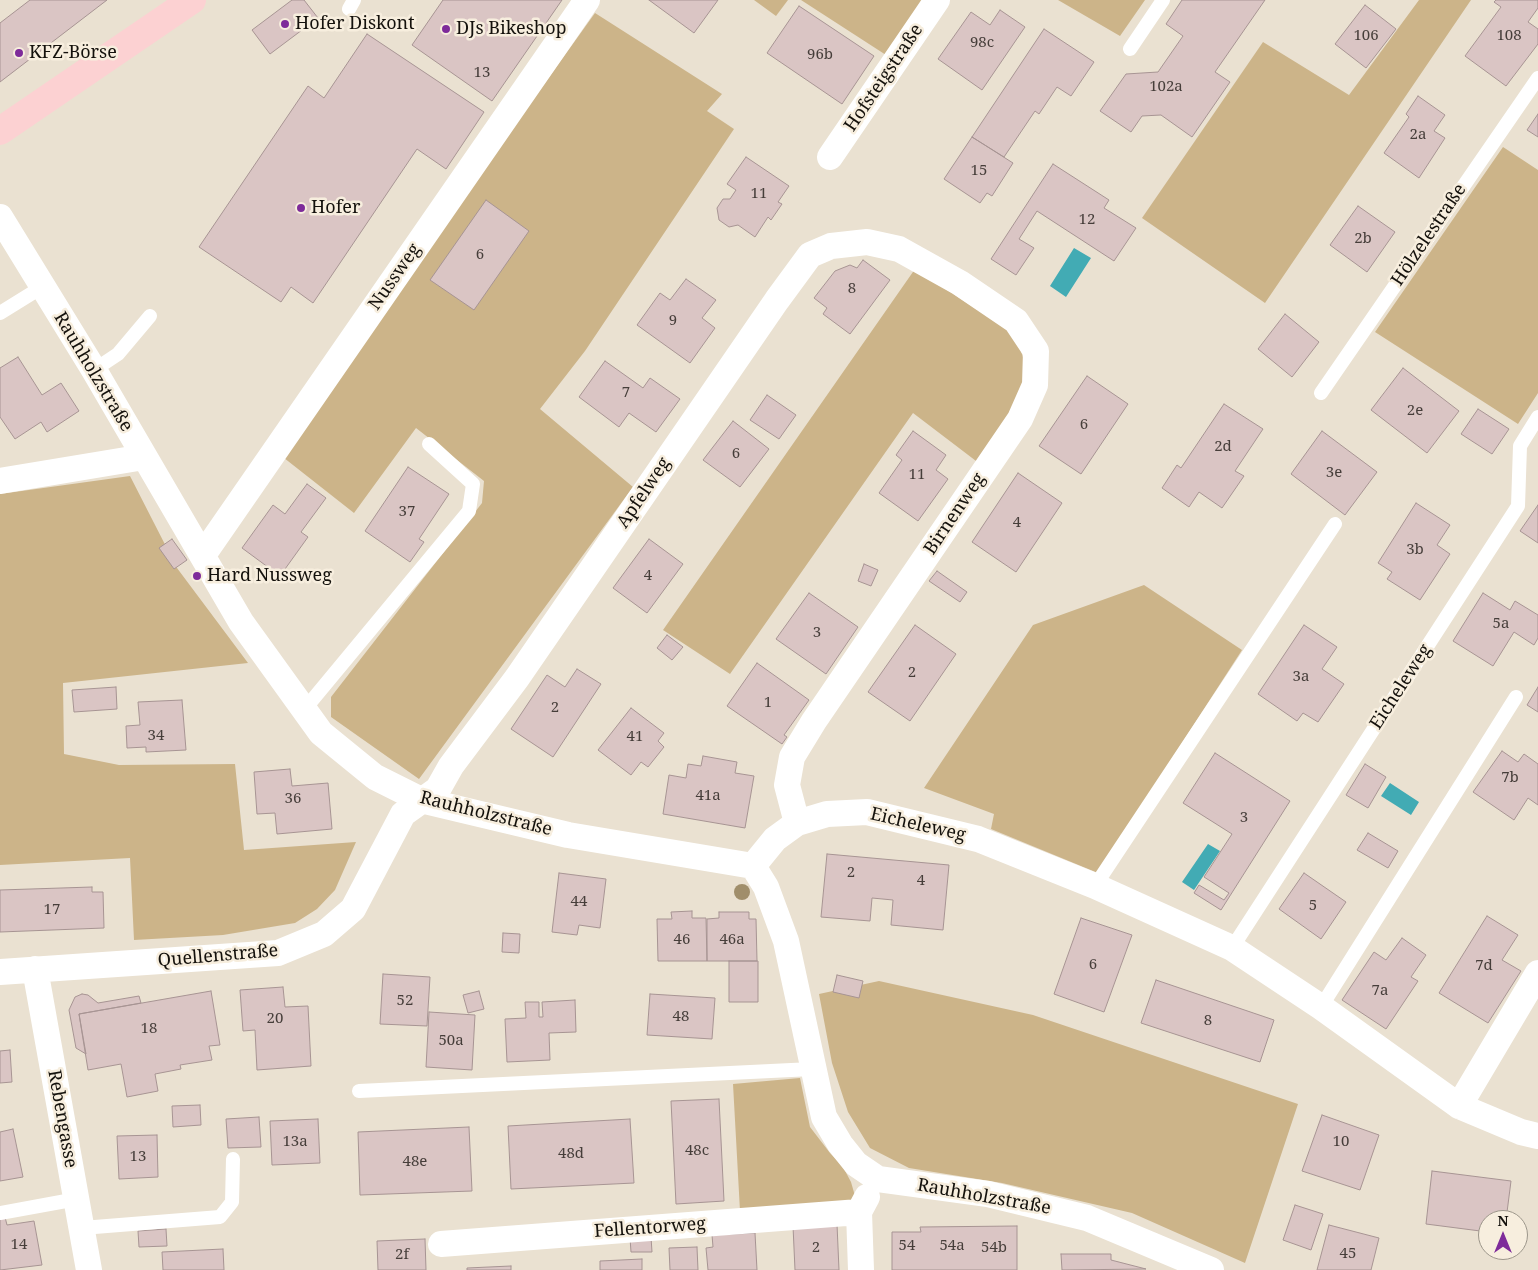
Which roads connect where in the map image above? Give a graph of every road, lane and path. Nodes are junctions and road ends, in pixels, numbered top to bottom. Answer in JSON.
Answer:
{"nodes":[{"id":1,"x":588,"y":0,"type":"edge"},
{"id":2,"x":937,"y":0,"type":"edge"},
{"id":3,"x":1163,"y":0,"type":"edge"},
{"id":4,"x":180,"y":4,"type":"edge"},
{"id":5,"x":1130,"y":49,"type":"dead end"},
{"id":6,"x":1538,"y":78,"type":"edge"},
{"id":7,"x":0,"y":131,"type":"edge"},
{"id":8,"x":830,"y":157,"type":"dead end"},
{"id":9,"x":0,"y":217,"type":"edge"},
{"id":10,"x":899,"y":249,"type":"joint"},
{"id":11,"x":42,"y":287,"type":"junction"},
{"id":12,"x":0,"y":313,"type":"edge"},
{"id":13,"x":150,"y":316,"type":"dead end"},
{"id":14,"x":94,"y":370,"type":"junction"},
{"id":15,"x":1321,"y":393,"type":"dead end"},
{"id":16,"x":1538,"y":417,"type":"edge"},
{"id":17,"x":428,"y":444,"type":"dead end"},
{"id":18,"x":144,"y":457,"type":"junction"},
{"id":19,"x":0,"y":481,"type":"edge"},
{"id":20,"x":1335,"y":524,"type":"dead end"},
{"id":21,"x":204,"y":555,"type":"junction"},
{"id":22,"x":1516,"y":697,"type":"dead end"},
{"id":23,"x":304,"y":710,"type":"junction"},
{"id":24,"x":421,"y":800,"type":"junction"},
{"id":25,"x":797,"y":823,"type":"junction"},
{"id":26,"x":753,"y":866,"type":"junction"},
{"id":27,"x":1095,"y":886,"type":"junction"},
{"id":28,"x":1232,"y":948,"type":"junction"},
{"id":29,"x":35,"y":969,"type":"junction"},
{"id":30,"x":0,"y":972,"type":"edge"},
{"id":31,"x":1538,"y":973,"type":"edge"},
{"id":32,"x":1321,"y":1007,"type":"junction"},
{"id":33,"x":812,"y":1069,"type":"junction"},
{"id":34,"x":359,"y":1091,"type":"dead end"},
{"id":35,"x":1458,"y":1106,"type":"junction"},
{"id":36,"x":1538,"y":1136,"type":"edge"},
{"id":37,"x":233,"y":1159,"type":"dead end"},
{"id":38,"x":878,"y":1180,"type":"junction"},
{"id":39,"x":77,"y":1199,"type":"junction"},
{"id":40,"x":859,"y":1212,"type":"junction"},
{"id":41,"x":0,"y":1213,"type":"edge"},
{"id":42,"x":82,"y":1228,"type":"junction"},
{"id":43,"x":442,"y":1244,"type":"dead end"},
{"id":44,"x":1200,"y":1268,"type":"edge"},
{"id":45,"x":89,"y":1270,"type":"edge"},
{"id":46,"x":861,"y":1270,"type":"edge"}],
"edges":[{"from":1,"to":21,"type":"street","name":"Nussweg"},
{"from":2,"to":8,"type":"street","name":"Hofsteigstraße"},
{"from":3,"to":5,"type":"lane"},
{"from":4,"to":7,"type":"main road"},
{"from":6,"to":15,"type":"lane","name":"Hölzelestraße"},
{"from":9,"to":11,"type":"street","name":"Rauhholzstraße"},
{"from":10,"to":24,"type":"street","name":"Apfelweg"},
{"from":10,"to":25,"type":"street","name":"Birnenweg"},
{"from":11,"to":12,"type":"lane"},
{"from":11,"to":14,"type":"street","name":"Rauhholzstraße"},
{"from":13,"to":14,"type":"lane"},
{"from":14,"to":18,"type":"street","name":"Rauhholzstraße"},
{"from":16,"to":28,"type":"lane","name":"Eicheleweg"},
{"from":17,"to":23,"type":"lane"},
{"from":18,"to":19,"type":"street"},
{"from":18,"to":21,"type":"street","name":"Rauhholzstraße"},
{"from":20,"to":27,"type":"lane"},
{"from":21,"to":23,"type":"street","name":"Rauhholzstraße"},
{"from":22,"to":32,"type":"lane"},
{"from":23,"to":24,"type":"street","name":"Rauhholzstraße"},
{"from":24,"to":26,"type":"street","name":"Rauhholzstraße"},
{"from":24,"to":29,"type":"street","name":"Quellenstraße"},
{"from":25,"to":26,"type":"street","name":"Eicheleweg"},
{"from":25,"to":27,"type":"street","name":"Eicheleweg"},
{"from":26,"to":33,"type":"street","name":"Rauhholzstraße"},
{"from":27,"to":28,"type":"street","name":"Eicheleweg"},
{"from":28,"to":32,"type":"street","name":"Eicheleweg"},
{"from":29,"to":30,"type":"street","name":"Quellenstraße"},
{"from":29,"to":39,"type":"street","name":"Rebengasse"},
{"from":31,"to":35,"type":"street"},
{"from":32,"to":35,"type":"street","name":"Eicheleweg"},
{"from":33,"to":34,"type":"lane"},
{"from":33,"to":38,"type":"street","name":"Rauhholzstraße"},
{"from":35,"to":36,"type":"street","name":"Eicheleweg"},
{"from":37,"to":42,"type":"lane"},
{"from":38,"to":40,"type":"street"},
{"from":38,"to":44,"type":"street","name":"Rauhholzstraße"},
{"from":39,"to":41,"type":"lane"},
{"from":39,"to":42,"type":"street","name":"Rebengasse"},
{"from":40,"to":43,"type":"street","name":"Fellentorweg"},
{"from":40,"to":46,"type":"street"},
{"from":42,"to":45,"type":"street","name":"Rebengasse"}]}
